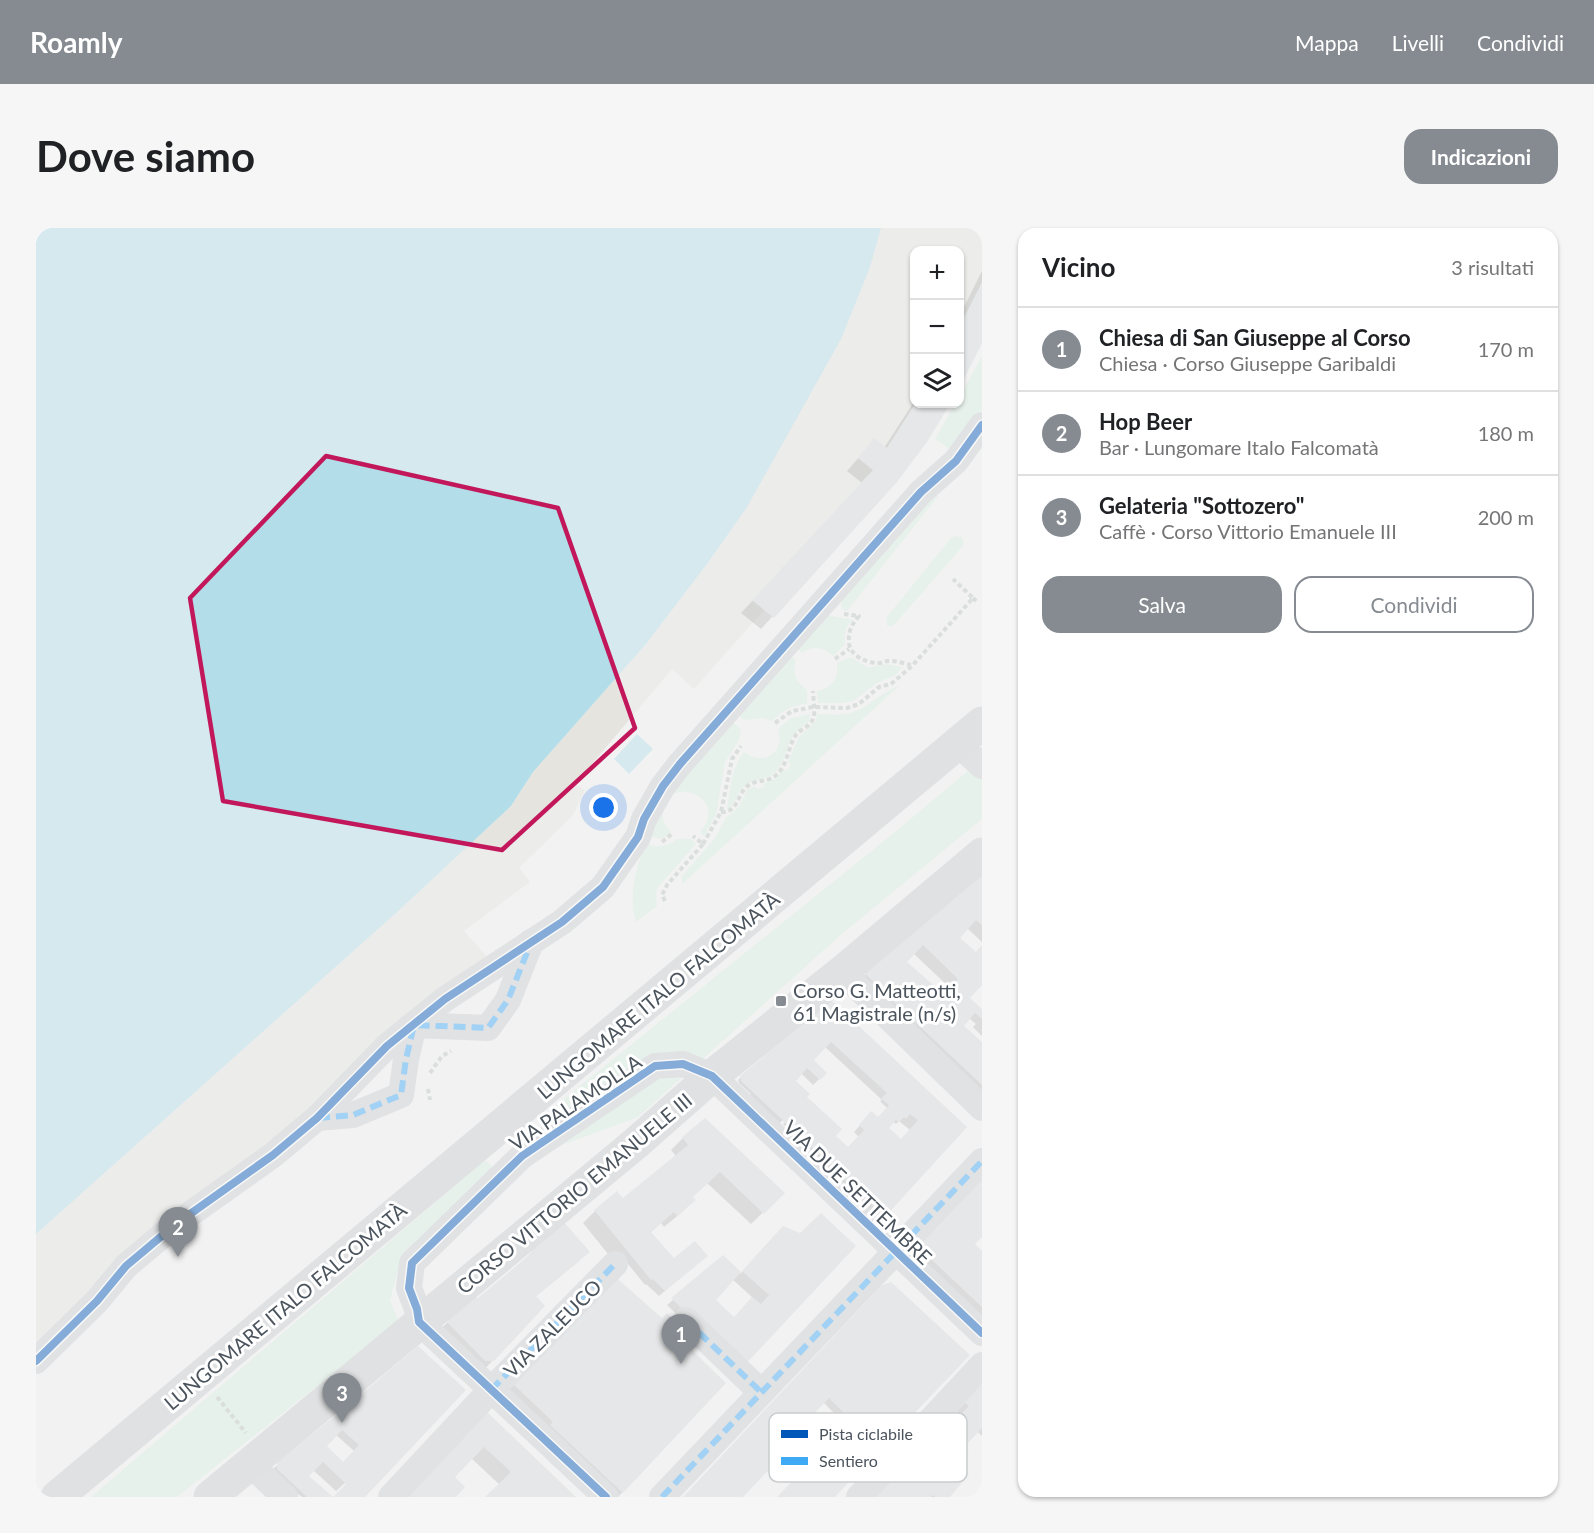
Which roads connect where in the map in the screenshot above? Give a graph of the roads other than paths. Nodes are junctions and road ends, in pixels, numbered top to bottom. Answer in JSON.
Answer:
{"nodes":[{"id":1,"x":982,"y":425,"type":"edge"},
{"id":2,"x":970,"y":733,"type":"edge"},
{"id":3,"x":982,"y":766,"type":"edge"},
{"id":4,"x":982,"y":854,"type":"edge"},
{"id":5,"x":531,"y":942,"type":"junction"},
{"id":6,"x":842,"y":972,"type":"junction"},
{"id":7,"x":414,"y":1025,"type":"junction"},
{"id":8,"x":712,"y":1076,"type":"junction"},
{"id":9,"x":982,"y":1108,"type":"edge"},
{"id":10,"x":317,"y":1118,"type":"junction"},
{"id":11,"x":498,"y":1129,"type":"junction"},
{"id":12,"x":522,"y":1156,"type":"junction"},
{"id":13,"x":982,"y":1161,"type":"edge"},
{"id":14,"x":896,"y":1251,"type":"junction"},
{"id":15,"x":615,"y":1264,"type":"dead end"},
{"id":16,"x":686,"y":1320,"type":"dead end"},
{"id":17,"x":419,"y":1322,"type":"junction"},
{"id":18,"x":982,"y":1333,"type":"edge"},
{"id":19,"x":36,"y":1361,"type":"edge"},
{"id":20,"x":982,"y":1365,"type":"edge"},
{"id":21,"x":492,"y":1390,"type":"junction"},
{"id":22,"x":761,"y":1392,"type":"junction"},
{"id":23,"x":937,"y":1413,"type":"edge"},
{"id":24,"x":251,"y":1452,"type":"junction"},
{"id":25,"x":873,"y":1482,"type":"edge"},
{"id":26,"x":57,"y":1497,"type":"edge"},
{"id":27,"x":210,"y":1497,"type":"edge"},
{"id":28,"x":285,"y":1497,"type":"edge"},
{"id":29,"x":390,"y":1497,"type":"edge"},
{"id":30,"x":606,"y":1497,"type":"edge"},
{"id":31,"x":662,"y":1497,"type":"edge"},
{"id":32,"x":859,"y":1497,"type":"edge"}],
"edges":[{"from":1,"to":5,"type":"street"},
{"from":2,"to":3,"type":"street"},
{"from":2,"to":11,"type":"main road","name":"LUNGOMARE ITALO FALCOMATÀ"},
{"from":4,"to":6,"type":"main road","name":"CORSO VITTORIO EMANUELE III"},
{"from":5,"to":7,"type":"street"},
{"from":5,"to":7,"type":"street"},
{"from":6,"to":8,"type":"main road","name":"CORSO VITTORIO EMANUELE III"},
{"from":6,"to":9,"type":"street"},
{"from":7,"to":10,"type":"street"},
{"from":7,"to":10,"type":"street"},
{"from":8,"to":12,"type":"street","name":"VIA PALAMOLLA"},
{"from":8,"to":14,"type":"street","name":"VIA DUE SETTEMBRE"},
{"from":8,"to":17,"type":"main road","name":"CORSO VITTORIO EMANUELE III"},
{"from":10,"to":19,"type":"street"},
{"from":11,"to":12,"type":"street"},
{"from":11,"to":26,"type":"main road","name":"LUNGOMARE ITALO FALCOMATÀ"},
{"from":12,"to":17,"type":"street","name":"VIA PALAMOLLA"},
{"from":13,"to":14,"type":"street"},
{"from":14,"to":18,"type":"street","name":"VIA DUE SETTEMBRE"},
{"from":14,"to":22,"type":"street"},
{"from":15,"to":21,"type":"street","name":"VIA ZALEUCO"},
{"from":16,"to":22,"type":"street"},
{"from":17,"to":21,"type":"street"},
{"from":17,"to":24,"type":"main road","name":"CORSO VITTORIO EMANUELE III"},
{"from":20,"to":23,"type":"street"},
{"from":21,"to":29,"type":"street","name":"VIA ZALEUCO"},
{"from":21,"to":30,"type":"street"},
{"from":22,"to":31,"type":"street"},
{"from":24,"to":27,"type":"main road","name":"CORSO VITTORIO EMANUELE III"},
{"from":24,"to":28,"type":"street"},
{"from":25,"to":32,"type":"street"}]}
